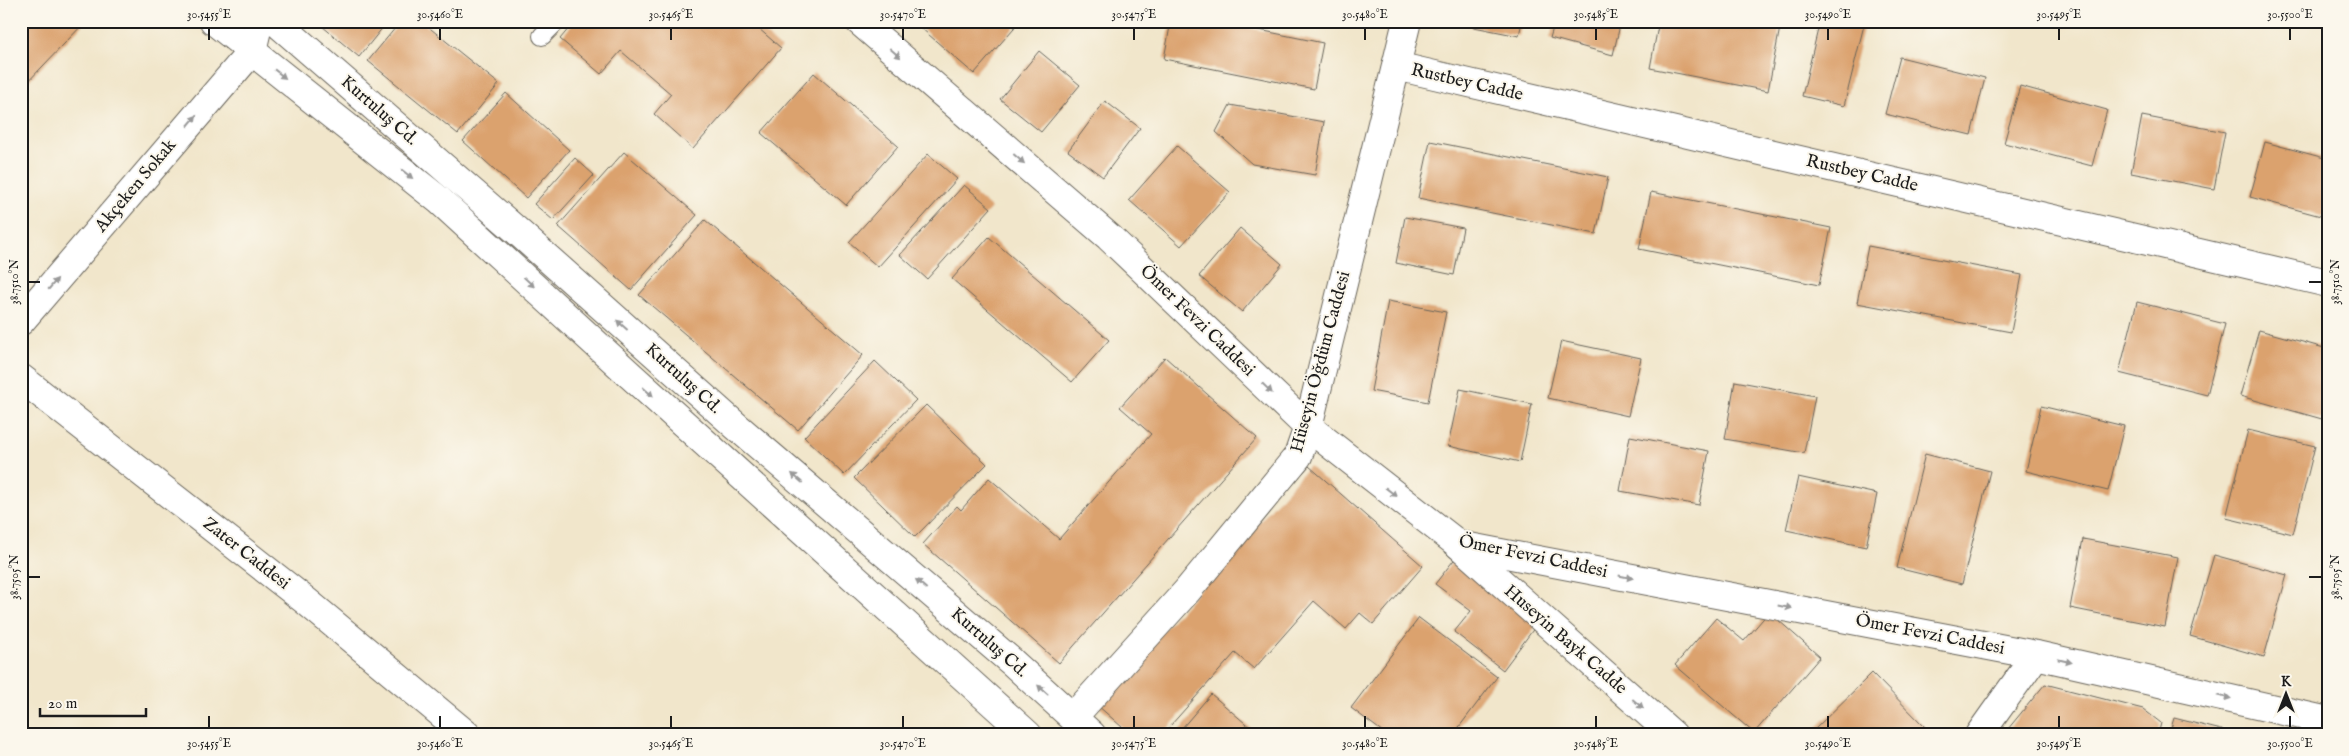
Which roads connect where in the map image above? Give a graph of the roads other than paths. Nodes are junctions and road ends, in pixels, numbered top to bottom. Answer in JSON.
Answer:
{"nodes":[{"id":1,"x":214,"y":21,"type":"edge"},
{"id":2,"x":259,"y":21,"type":"edge"},
{"id":3,"x":274,"y":21,"type":"edge"},
{"id":4,"x":557,"y":21,"type":"edge"},
{"id":5,"x":858,"y":21,"type":"edge"},
{"id":6,"x":1407,"y":21,"type":"edge"},
{"id":7,"x":542,"y":36,"type":"dead end"},
{"id":8,"x":252,"y":51,"type":"junction"},
{"id":9,"x":1396,"y":66,"type":"junction"},
{"id":10,"x":2328,"y":283,"type":"edge"},
{"id":11,"x":21,"y":321,"type":"edge"},
{"id":12,"x":21,"y":378,"type":"edge"},
{"id":13,"x":1308,"y":427,"type":"junction"},
{"id":14,"x":1458,"y":544,"type":"junction"},
{"id":15,"x":2036,"y":655,"type":"junction"},
{"id":16,"x":2328,"y":721,"type":"edge"},
{"id":17,"x":1083,"y":726,"type":"edge"},
{"id":18,"x":467,"y":735,"type":"edge"},
{"id":19,"x":1028,"y":735,"type":"edge"},
{"id":20,"x":1673,"y":735,"type":"edge"},
{"id":21,"x":1979,"y":735,"type":"edge"}],
"edges":[{"from":1,"to":8,"type":"street","name":"Kurtuluş Cd."},
{"from":2,"to":8,"type":"street"},
{"from":17,"to":3,"type":"street","name":"Kurtuluş Cd.","one_way":true},
{"from":4,"to":7,"type":"lane"},
{"from":5,"to":13,"type":"street","name":"Ömer Fevzi Caddesi","one_way":true},
{"from":6,"to":9,"type":"street","name":"Hüseyin Öğdüm Caddesi"},
{"from":11,"to":8,"type":"street","name":"Akçeken Sokak","one_way":true},
{"from":8,"to":19,"type":"street","name":"Kurtuluş Cd.","one_way":true},
{"from":9,"to":10,"type":"street","name":"Rustbey Cadde"},
{"from":9,"to":13,"type":"street","name":"Hüseyin Öğdüm Caddesi"},
{"from":12,"to":18,"type":"street","name":"Zater Caddesi"},
{"from":13,"to":14,"type":"street","name":"Ömer Fevzi Caddesi","one_way":true},
{"from":13,"to":17,"type":"street","name":"Hüseyin Öğdüm Caddesi"},
{"from":14,"to":15,"type":"street","name":"Ömer Fevzi Caddesi","one_way":true},
{"from":14,"to":20,"type":"street","name":"Huseyin Bayk Cadde","one_way":true},
{"from":15,"to":16,"type":"street","name":"Ömer Fevzi Caddesi","one_way":true},
{"from":15,"to":21,"type":"street"}]}
